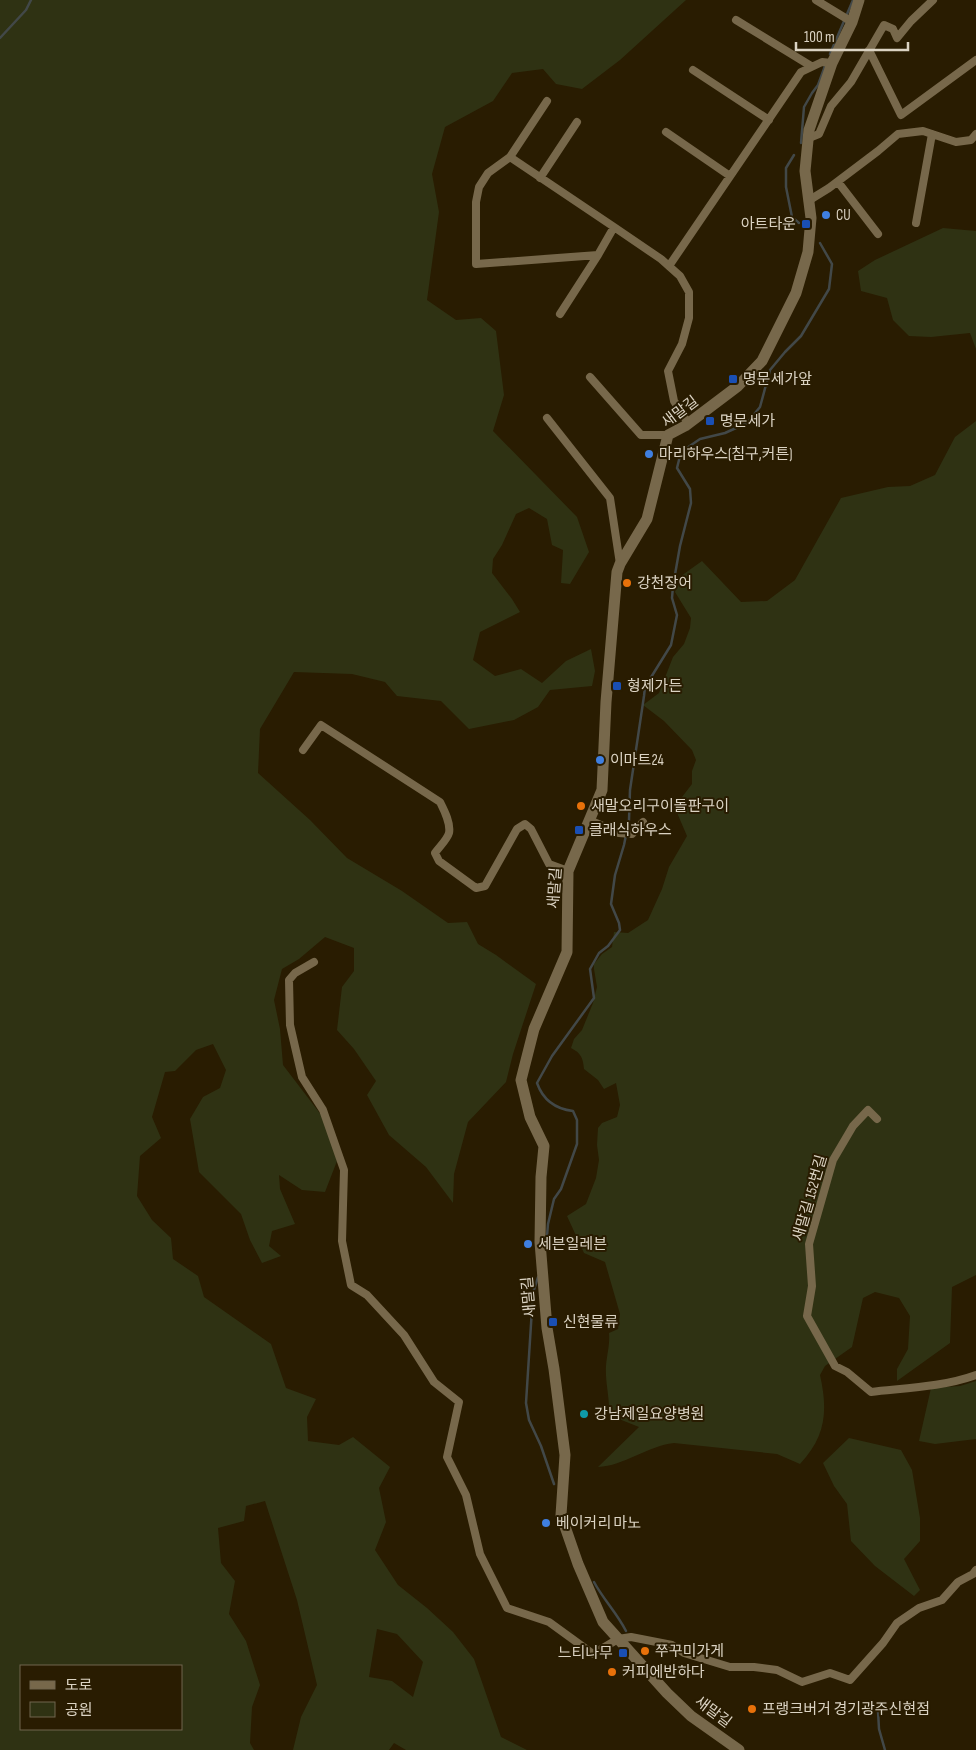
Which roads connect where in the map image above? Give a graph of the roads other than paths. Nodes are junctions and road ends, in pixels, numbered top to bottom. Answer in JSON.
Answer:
{"nodes":[{"id":1,"x":816,"y":0,"type":"edge"},
{"id":2,"x":859,"y":0,"type":"edge"},
{"id":3,"x":933,"y":0,"type":"edge"},
{"id":4,"x":736,"y":20,"type":"dead end"},
{"id":5,"x":852,"y":22,"type":"junction"},
{"id":6,"x":869,"y":50,"type":"junction"},
{"id":7,"x":976,"y":60,"type":"edge"},
{"id":8,"x":828,"y":63,"type":"junction"},
{"id":9,"x":811,"y":66,"type":"junction"},
{"id":10,"x":693,"y":70,"type":"dead end"},
{"id":11,"x":547,"y":101,"type":"dead end"},
{"id":12,"x":769,"y":120,"type":"junction"},
{"id":13,"x":577,"y":122,"type":"dead end"},
{"id":14,"x":666,"y":132,"type":"dead end"},
{"id":15,"x":932,"y":134,"type":"junction"},
{"id":16,"x":976,"y":134,"type":"edge"},
{"id":17,"x":809,"y":138,"type":"junction"},
{"id":18,"x":510,"y":157,"type":"junction"},
{"id":19,"x":730,"y":176,"type":"junction"},
{"id":20,"x":540,"y":178,"type":"junction"},
{"id":21,"x":838,"y":182,"type":"junction"},
{"id":22,"x":808,"y":201,"type":"junction"},
{"id":23,"x":916,"y":223,"type":"dead end"},
{"id":24,"x":614,"y":226,"type":"junction"},
{"id":25,"x":878,"y":234,"type":"dead end"},
{"id":26,"x":598,"y":255,"type":"junction"},
{"id":27,"x":669,"y":266,"type":"junction"},
{"id":28,"x":560,"y":314,"type":"dead end"},
{"id":29,"x":590,"y":377,"type":"dead end"},
{"id":30,"x":547,"y":418,"type":"dead end"},
{"id":31,"x":688,"y":423,"type":"junction"},
{"id":32,"x":668,"y":435,"type":"junction"},
{"id":33,"x":620,"y":564,"type":"junction"},
{"id":34,"x":303,"y":750,"type":"dead end"},
{"id":35,"x":589,"y":820,"type":"junction"},
{"id":36,"x":643,"y":822,"type":"dead end"},
{"id":37,"x":568,"y":871,"type":"junction"},
{"id":38,"x":314,"y":962,"type":"dead end"},
{"id":39,"x":877,"y":1119,"type":"dead end"},
{"id":40,"x":976,"y":1375,"type":"edge"},
{"id":41,"x":976,"y":1570,"type":"edge"},
{"id":42,"x":618,"y":1639,"type":"junction"},
{"id":43,"x":739,"y":1750,"type":"edge"}],
"edges":[{"from":1,"to":5,"type":"street"},
{"from":2,"to":5,"type":"street","name":"새말길"},
{"from":3,"to":6,"type":"street"},
{"from":4,"to":9,"type":"street"},
{"from":5,"to":8,"type":"street","name":"새말길"},
{"from":6,"to":7,"type":"street"},
{"from":6,"to":17,"type":"street"},
{"from":8,"to":9,"type":"street"},
{"from":8,"to":17,"type":"street","name":"새말길"},
{"from":9,"to":12,"type":"street"},
{"from":10,"to":12,"type":"street"},
{"from":11,"to":18,"type":"street"},
{"from":12,"to":19,"type":"street"},
{"from":13,"to":20,"type":"street"},
{"from":14,"to":19,"type":"street"},
{"from":15,"to":16,"type":"street"},
{"from":15,"to":21,"type":"street"},
{"from":15,"to":23,"type":"street"},
{"from":17,"to":22,"type":"street","name":"새말길"},
{"from":18,"to":20,"type":"street"},
{"from":18,"to":26,"type":"street"},
{"from":19,"to":27,"type":"street"},
{"from":20,"to":24,"type":"street"},
{"from":21,"to":22,"type":"street"},
{"from":21,"to":25,"type":"street"},
{"from":22,"to":31,"type":"street","name":"새말길"},
{"from":24,"to":26,"type":"street"},
{"from":24,"to":27,"type":"street"},
{"from":26,"to":28,"type":"street"},
{"from":27,"to":31,"type":"street"},
{"from":29,"to":32,"type":"street"},
{"from":30,"to":33,"type":"street"},
{"from":31,"to":32,"type":"street","name":"새말길"},
{"from":32,"to":33,"type":"street","name":"새말길"},
{"from":33,"to":35,"type":"street","name":"새말길"},
{"from":34,"to":37,"type":"street"},
{"from":35,"to":36,"type":"street"},
{"from":35,"to":37,"type":"street","name":"새말길"},
{"from":37,"to":42,"type":"street","name":"새말길"},
{"from":38,"to":42,"type":"street"},
{"from":39,"to":40,"type":"street","name":"새말길 152번길"},
{"from":41,"to":42,"type":"street"},
{"from":42,"to":43,"type":"street","name":"새말길"}]}
